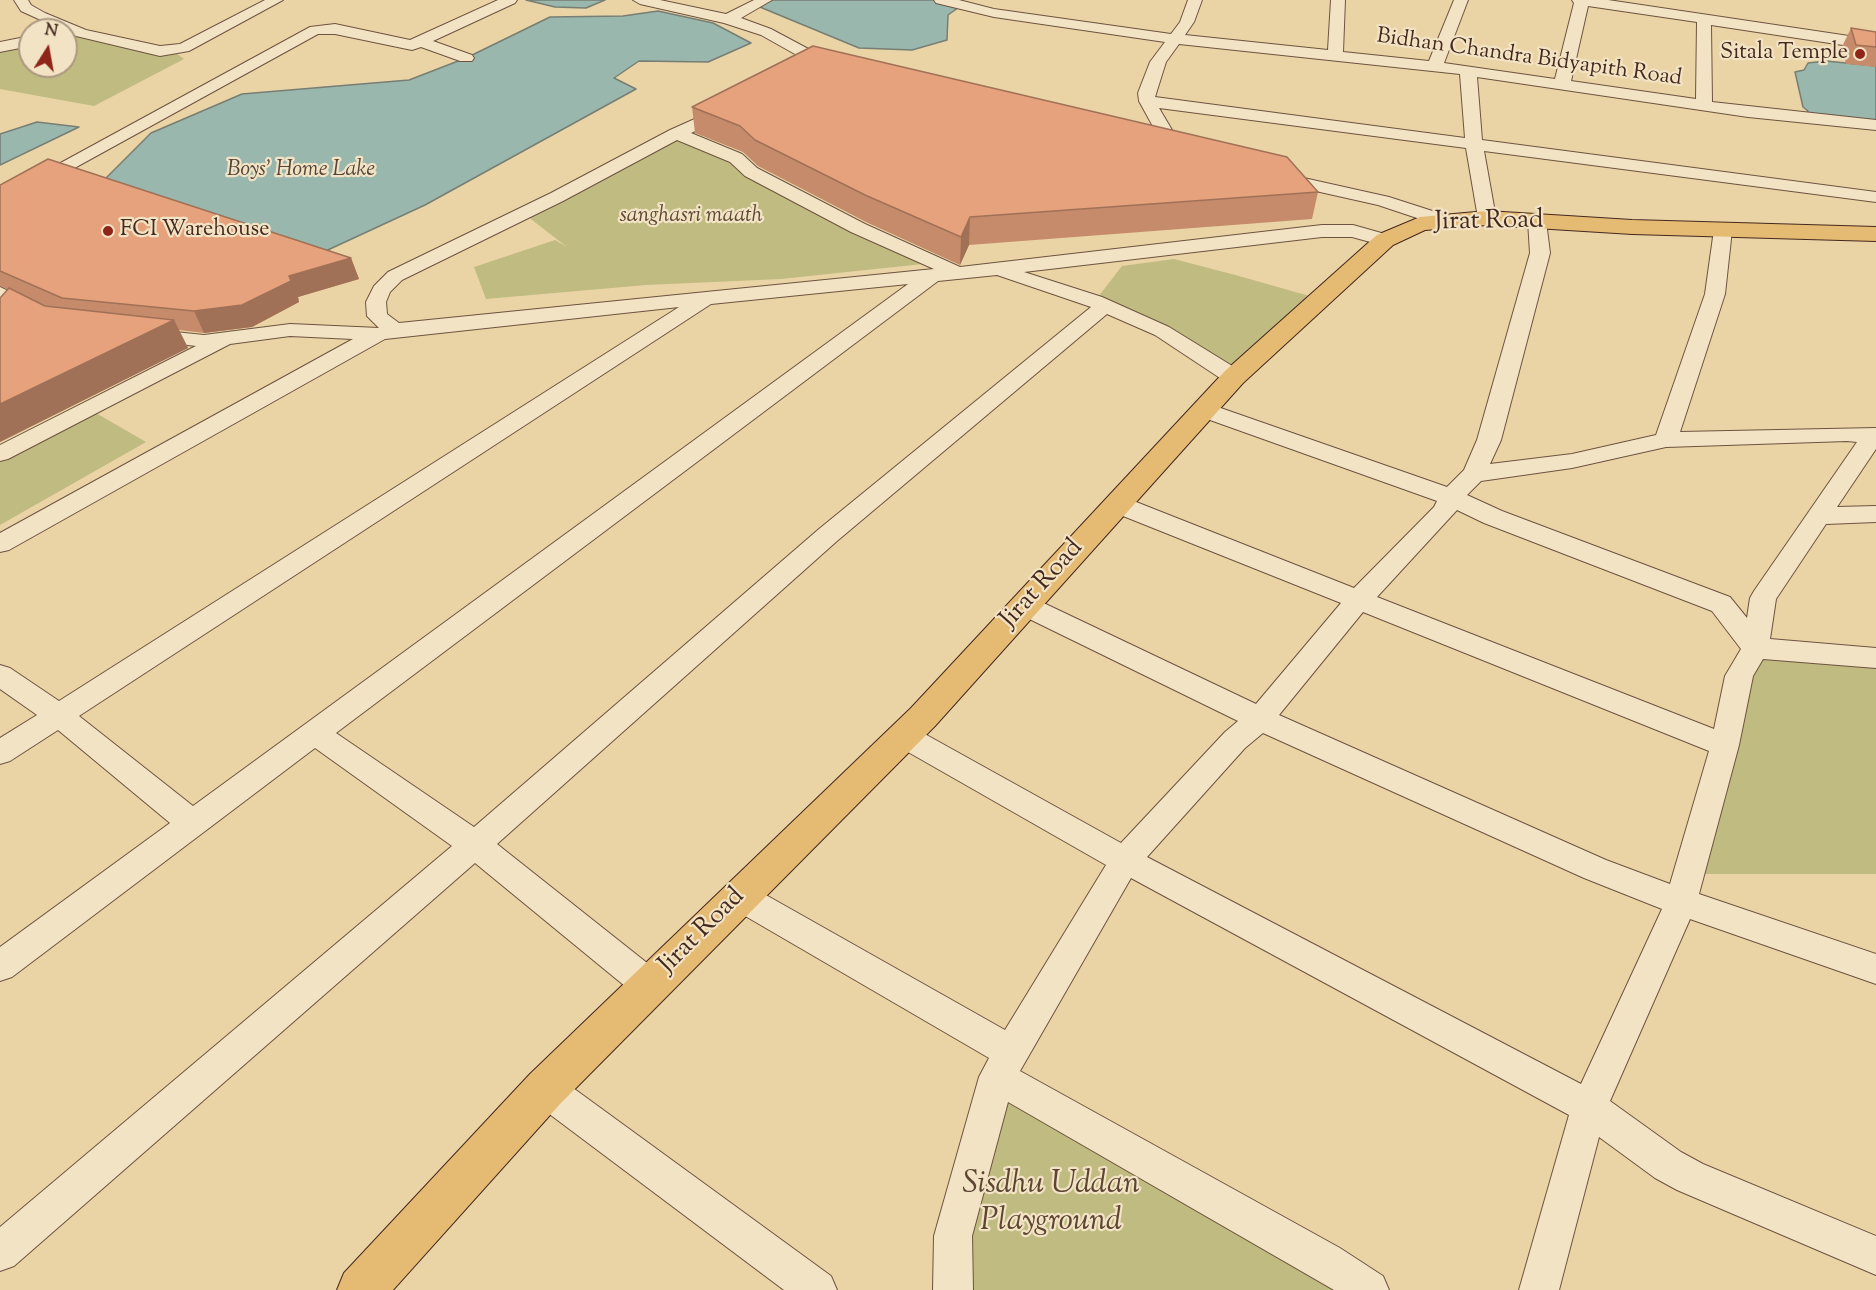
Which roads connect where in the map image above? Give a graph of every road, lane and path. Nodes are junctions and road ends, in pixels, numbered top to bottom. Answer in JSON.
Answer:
{"nodes":[{"id":1,"x":21,"y":0,"type":"edge"},
{"id":2,"x":276,"y":0,"type":"edge"},
{"id":3,"x":510,"y":0,"type":"edge"},
{"id":4,"x":640,"y":0,"type":"edge"},
{"id":5,"x":765,"y":0,"type":"edge"},
{"id":6,"x":941,"y":0,"type":"edge"},
{"id":7,"x":1195,"y":0,"type":"edge"},
{"id":8,"x":1338,"y":0,"type":"edge"},
{"id":9,"x":1461,"y":0,"type":"edge"},
{"id":10,"x":1580,"y":0,"type":"edge"},
{"id":11,"x":1614,"y":3,"type":"edge"},
{"id":12,"x":44,"y":18,"type":"edge"},
{"id":13,"x":728,"y":19,"type":"junction"},
{"id":14,"x":1704,"y":19,"type":"junction"},
{"id":15,"x":78,"y":35,"type":"edge"},
{"id":16,"x":1176,"y":39,"type":"junction"},
{"id":17,"x":422,"y":42,"type":"junction"},
{"id":18,"x":18,"y":43,"type":"edge"},
{"id":19,"x":1876,"y":45,"type":"edge"},
{"id":20,"x":0,"y":47,"type":"edge"},
{"id":21,"x":1335,"y":56,"type":"junction"},
{"id":22,"x":466,"y":58,"type":"dead end"},
{"id":23,"x":1436,"y":66,"type":"junction"},
{"id":24,"x":1468,"y":70,"type":"junction"},
{"id":25,"x":793,"y":75,"type":"edge"},
{"id":26,"x":1562,"y":84,"type":"junction"},
{"id":27,"x":744,"y":101,"type":"edge"},
{"id":28,"x":1147,"y":101,"type":"junction"},
{"id":29,"x":1704,"y":105,"type":"junction"},
{"id":30,"x":1876,"y":125,"type":"edge"},
{"id":31,"x":676,"y":134,"type":"junction"},
{"id":32,"x":1474,"y":145,"type":"junction"},
{"id":33,"x":1154,"y":147,"type":"edge"},
{"id":34,"x":1176,"y":152,"type":"junction"},
{"id":35,"x":1196,"y":157,"type":"edge"},
{"id":36,"x":1265,"y":174,"type":"edge"},
{"id":37,"x":1876,"y":197,"type":"edge"},
{"id":38,"x":0,"y":203,"type":"edge"},
{"id":39,"x":1487,"y":218,"type":"junction"},
{"id":40,"x":1441,"y":220,"type":"junction"},
{"id":41,"x":1537,"y":221,"type":"junction"},
{"id":42,"x":1723,"y":230,"type":"junction"},
{"id":43,"x":1876,"y":234,"type":"edge"},
{"id":44,"x":1384,"y":240,"type":"junction"},
{"id":45,"x":997,"y":269,"type":"junction"},
{"id":46,"x":945,"y":274,"type":"junction"},
{"id":47,"x":708,"y":298,"type":"junction"},
{"id":48,"x":6,"y":303,"type":"edge"},
{"id":49,"x":1104,"y":306,"type":"junction"},
{"id":50,"x":53,"y":320,"type":"edge"},
{"id":51,"x":386,"y":332,"type":"junction"},
{"id":52,"x":125,"y":333,"type":"edge"},
{"id":53,"x":230,"y":338,"type":"junction"},
{"id":54,"x":1234,"y":377,"type":"junction"},
{"id":55,"x":1204,"y":410,"type":"junction"},
{"id":56,"x":1875,"y":436,"type":"edge"},
{"id":57,"x":1666,"y":440,"type":"junction"},
{"id":58,"x":0,"y":454,"type":"edge"},
{"id":59,"x":1474,"y":474,"type":"junction"},
{"id":60,"x":1451,"y":498,"type":"junction"},
{"id":61,"x":1117,"y":504,"type":"junction"},
{"id":62,"x":1876,"y":514,"type":"edge"},
{"id":63,"x":1819,"y":516,"type":"junction"},
{"id":64,"x":0,"y":544,"type":"edge"},
{"id":65,"x":1359,"y":599,"type":"junction"},
{"id":66,"x":1024,"y":605,"type":"junction"},
{"id":67,"x":1755,"y":648,"type":"junction"},
{"id":68,"x":1876,"y":658,"type":"edge"},
{"id":69,"x":0,"y":675,"type":"edge"},
{"id":70,"x":60,"y":716,"type":"junction"},
{"id":71,"x":1260,"y":719,"type":"junction"},
{"id":72,"x":315,"y":733,"type":"junction"},
{"id":73,"x":903,"y":736,"type":"junction"},
{"id":74,"x":1725,"y":745,"type":"junction"},
{"id":75,"x":0,"y":753,"type":"edge"},
{"id":76,"x":193,"y":823,"type":"junction"},
{"id":77,"x":475,"y":845,"type":"junction"},
{"id":78,"x":1125,"y":860,"type":"junction"},
{"id":79,"x":739,"y":896,"type":"junction"},
{"id":80,"x":1681,"y":902,"type":"junction"},
{"id":81,"x":0,"y":966,"type":"edge"},
{"id":82,"x":1876,"y":969,"type":"edge"},
{"id":83,"x":649,"y":985,"type":"junction"},
{"id":84,"x":1004,"y":1064,"type":"junction"},
{"id":85,"x":545,"y":1089,"type":"junction"},
{"id":86,"x":1589,"y":1107,"type":"junction"},
{"id":87,"x":0,"y":1252,"type":"edge"},
{"id":88,"x":1876,"y":1256,"type":"edge"},
{"id":89,"x":361,"y":1290,"type":"edge"},
{"id":90,"x":817,"y":1290,"type":"edge"},
{"id":91,"x":953,"y":1290,"type":"edge"},
{"id":92,"x":1369,"y":1290,"type":"edge"},
{"id":93,"x":1539,"y":1290,"type":"edge"}],
"edges":[{"from":1,"to":12,"type":"street"},
{"from":2,"to":15,"type":"street"},
{"from":3,"to":17,"type":"street"},
{"from":4,"to":13,"type":"street"},
{"from":5,"to":13,"type":"street"},
{"from":6,"to":16,"type":"street","name":"Bidhan Chandra Bidyapith Road"},
{"from":7,"to":16,"type":"street"},
{"from":8,"to":21,"type":"street"},
{"from":9,"to":23,"type":"street"},
{"from":10,"to":11,"type":"street"},
{"from":10,"to":26,"type":"street"},
{"from":11,"to":14,"type":"street"},
{"from":13,"to":25,"type":"street"},
{"from":14,"to":19,"type":"street"},
{"from":14,"to":29,"type":"street"},
{"from":16,"to":21,"type":"street","name":"Bidhan Chandra Bidyapith Road"},
{"from":16,"to":28,"type":"street"},
{"from":17,"to":22,"type":"street"},
{"from":17,"to":38,"type":"street"},
{"from":18,"to":20,"type":"street"},
{"from":21,"to":23,"type":"street","name":"Bidhan Chandra Bidyapith Road"},
{"from":23,"to":24,"type":"street","name":"Bidhan Chandra Bidyapith Road"},
{"from":24,"to":26,"type":"street","name":"Bidhan Chandra Bidyapith Road"},
{"from":24,"to":32,"type":"street"},
{"from":26,"to":29,"type":"street","name":"Bidhan Chandra Bidyapith Road"},
{"from":27,"to":31,"type":"street"},
{"from":28,"to":32,"type":"street"},
{"from":28,"to":34,"type":"street"},
{"from":29,"to":30,"type":"street","name":"Bidhan Chandra Bidyapith Road"},
{"from":31,"to":46,"type":"street"},
{"from":31,"to":51,"type":"street"},
{"from":32,"to":37,"type":"street"},
{"from":32,"to":39,"type":"street"},
{"from":33,"to":34,"type":"street"},
{"from":34,"to":35,"type":"street"},
{"from":36,"to":40,"type":"street"},
{"from":39,"to":40,"type":"main road","name":"Jirat Road"},
{"from":39,"to":41,"type":"main road","name":"Jirat Road"},
{"from":40,"to":44,"type":"main road","name":"Jirat Road"},
{"from":41,"to":42,"type":"main road","name":"Jirat Road"},
{"from":41,"to":59,"type":"street"},
{"from":42,"to":43,"type":"main road","name":"Jirat Road"},
{"from":42,"to":57,"type":"street"},
{"from":44,"to":45,"type":"street"},
{"from":44,"to":54,"type":"main road","name":"Jirat Road"},
{"from":45,"to":46,"type":"street"},
{"from":45,"to":49,"type":"street"},
{"from":46,"to":47,"type":"street"},
{"from":46,"to":72,"type":"street"},
{"from":47,"to":51,"type":"street"},
{"from":47,"to":70,"type":"street"},
{"from":48,"to":50,"type":"street"},
{"from":49,"to":54,"type":"street"},
{"from":49,"to":77,"type":"street"},
{"from":51,"to":53,"type":"street"},
{"from":51,"to":64,"type":"street"},
{"from":52,"to":53,"type":"street"},
{"from":53,"to":58,"type":"street"},
{"from":54,"to":55,"type":"main road","name":"Jirat Road"},
{"from":55,"to":60,"type":"street"},
{"from":55,"to":61,"type":"main road","name":"Jirat Road"},
{"from":56,"to":57,"type":"street"},
{"from":56,"to":63,"type":"street"},
{"from":57,"to":59,"type":"street"},
{"from":59,"to":60,"type":"street"},
{"from":60,"to":65,"type":"street"},
{"from":60,"to":67,"type":"street"},
{"from":61,"to":65,"type":"street"},
{"from":61,"to":66,"type":"main road","name":"Jirat Road"},
{"from":62,"to":63,"type":"street"},
{"from":63,"to":67,"type":"street"},
{"from":65,"to":71,"type":"street"},
{"from":65,"to":74,"type":"street"},
{"from":66,"to":71,"type":"street"},
{"from":66,"to":73,"type":"main road","name":"Jirat Road"},
{"from":67,"to":68,"type":"street"},
{"from":67,"to":74,"type":"street"},
{"from":69,"to":70,"type":"street"},
{"from":70,"to":75,"type":"street"},
{"from":70,"to":76,"type":"street"},
{"from":71,"to":78,"type":"street"},
{"from":71,"to":80,"type":"street"},
{"from":72,"to":76,"type":"street"},
{"from":72,"to":77,"type":"street"},
{"from":73,"to":78,"type":"street"},
{"from":73,"to":79,"type":"main road","name":"Jirat Road"},
{"from":74,"to":80,"type":"street"},
{"from":76,"to":81,"type":"street"},
{"from":77,"to":83,"type":"street"},
{"from":77,"to":87,"type":"street"},
{"from":78,"to":84,"type":"street"},
{"from":78,"to":86,"type":"street"},
{"from":79,"to":83,"type":"main road","name":"Jirat Road"},
{"from":79,"to":84,"type":"street"},
{"from":80,"to":82,"type":"street"},
{"from":80,"to":86,"type":"street"},
{"from":83,"to":85,"type":"main road","name":"Jirat Road"},
{"from":84,"to":91,"type":"street"},
{"from":84,"to":92,"type":"street"},
{"from":85,"to":89,"type":"main road","name":"Jirat Road"},
{"from":85,"to":90,"type":"street"},
{"from":86,"to":88,"type":"street"},
{"from":86,"to":93,"type":"street"}]}
